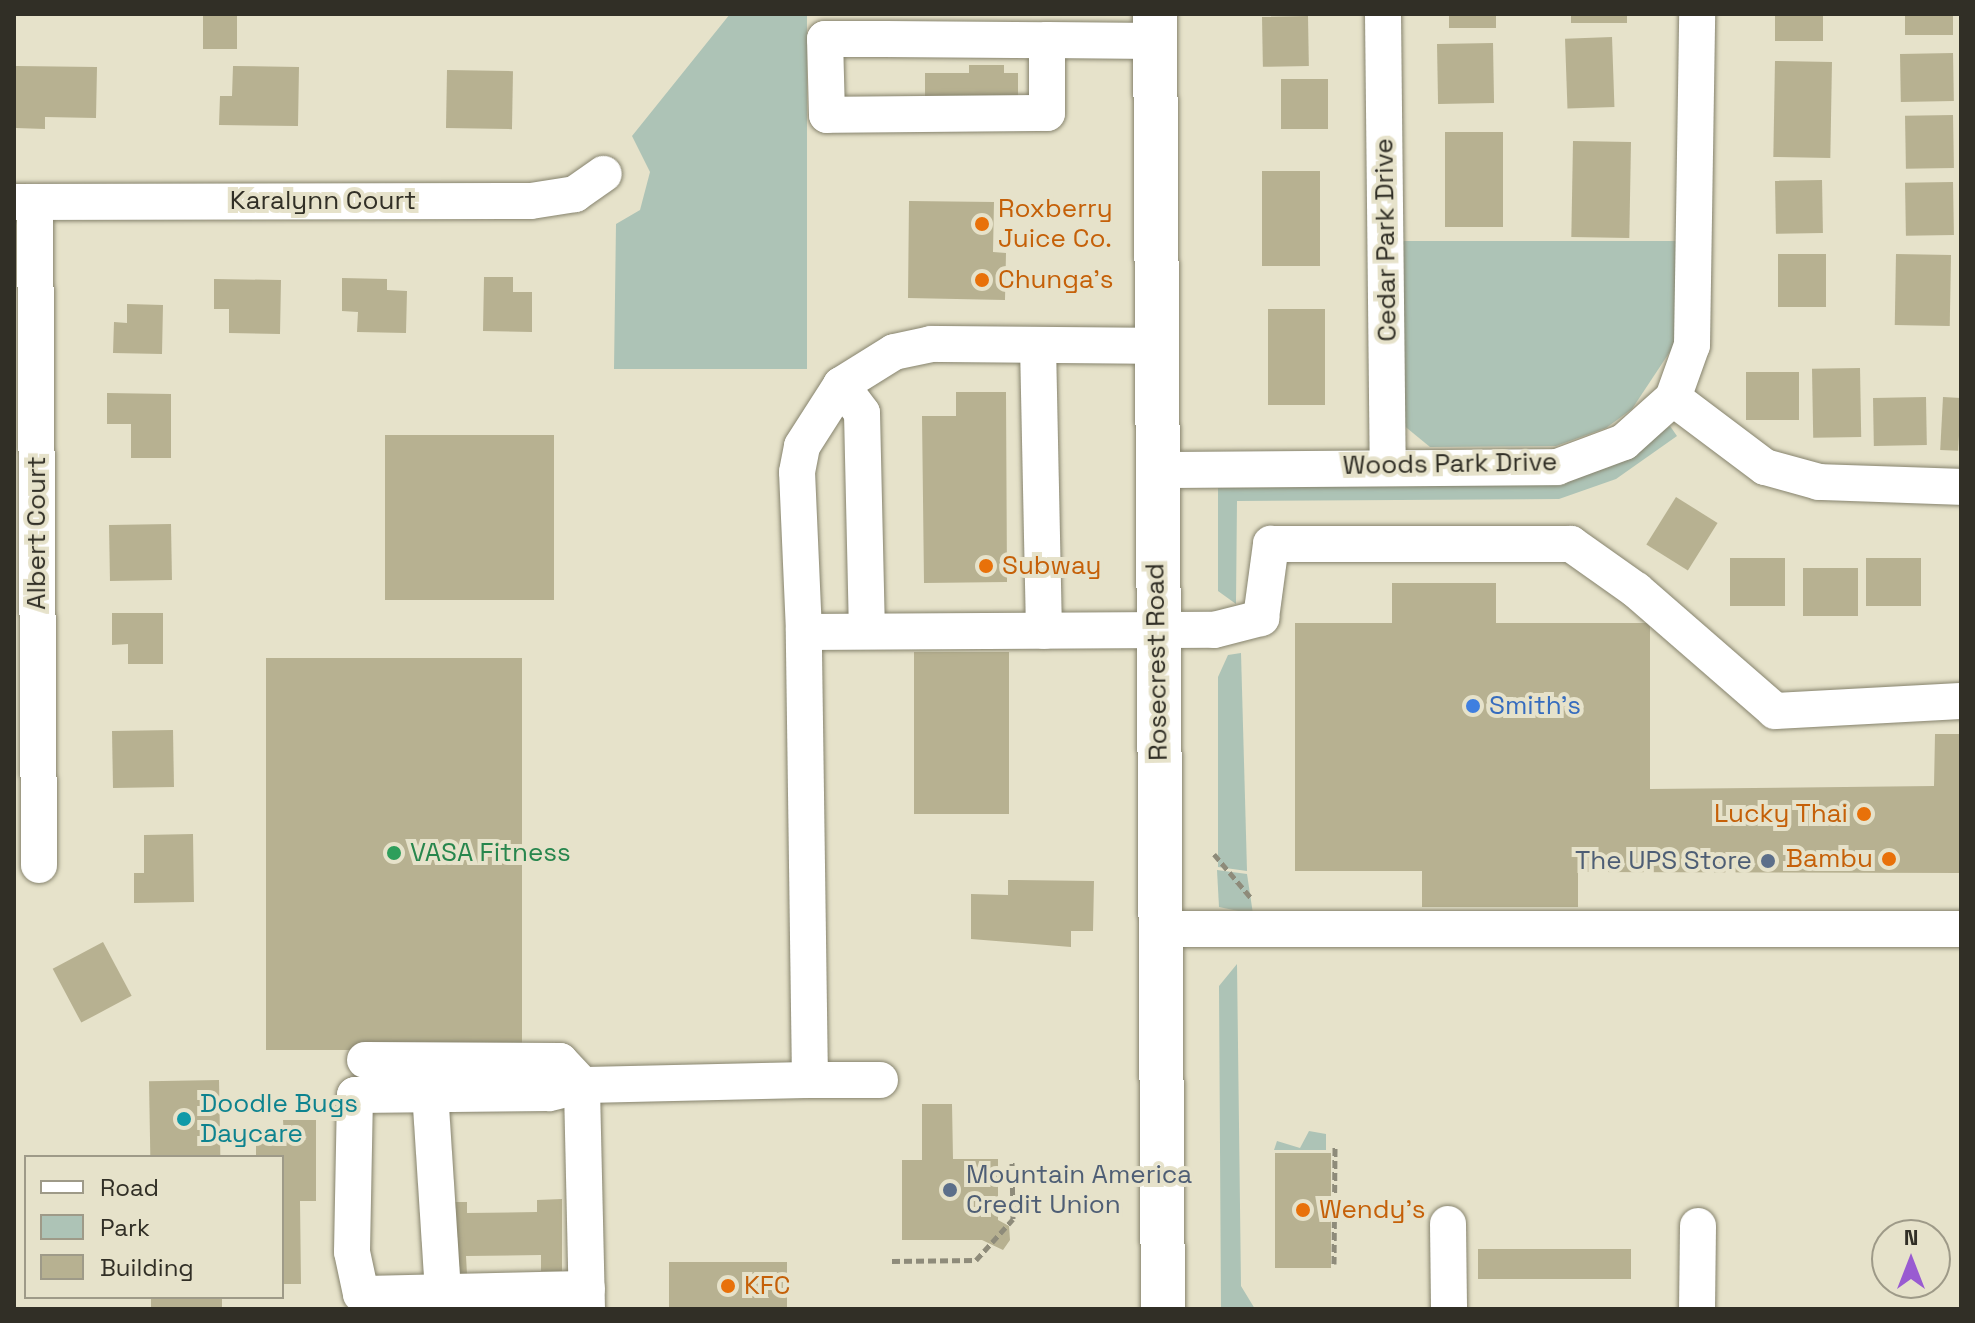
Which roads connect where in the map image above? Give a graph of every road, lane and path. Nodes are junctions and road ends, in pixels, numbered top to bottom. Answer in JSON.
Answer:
{"nodes":[{"id":1,"x":1383,"y":14,"type":"edge"},
{"id":2,"x":1697,"y":14,"type":"edge"},
{"id":3,"x":1155,"y":27,"type":"edge"},
{"id":4,"x":1047,"y":40,"type":"junction"},
{"id":5,"x":604,"y":174,"type":"dead end"},
{"id":6,"x":25,"y":202,"type":"edge"},
{"id":7,"x":1038,"y":345,"type":"junction"},
{"id":8,"x":1155,"y":346,"type":"junction"},
{"id":9,"x":841,"y":385,"type":"junction"},
{"id":10,"x":1673,"y":398,"type":"junction"},
{"id":11,"x":1388,"y":465,"type":"junction"},
{"id":12,"x":1155,"y":470,"type":"junction"},
{"id":13,"x":1961,"y":487,"type":"edge"},
{"id":14,"x":1157,"y":630,"type":"junction"},
{"id":15,"x":867,"y":631,"type":"junction"},
{"id":16,"x":1044,"y":631,"type":"junction"},
{"id":17,"x":804,"y":632,"type":"junction"},
{"id":18,"x":1961,"y":701,"type":"edge"},
{"id":19,"x":1214,"y":854,"type":"dead end"},
{"id":20,"x":39,"y":865,"type":"dead end"},
{"id":21,"x":1257,"y":905,"type":"dead end"},
{"id":22,"x":1159,"y":929,"type":"junction"},
{"id":23,"x":1961,"y":929,"type":"edge"},
{"id":24,"x":365,"y":1060,"type":"dead end"},
{"id":25,"x":810,"y":1080,"type":"junction"},
{"id":26,"x":880,"y":1080,"type":"dead end"},
{"id":27,"x":582,"y":1085,"type":"junction"},
{"id":28,"x":430,"y":1091,"type":"junction"},
{"id":29,"x":1335,"y":1146,"type":"dead end"},
{"id":30,"x":1012,"y":1160,"type":"dead end"},
{"id":31,"x":1448,"y":1224,"type":"dead end"},
{"id":32,"x":1698,"y":1226,"type":"dead end"},
{"id":33,"x":892,"y":1261,"type":"dead end"},
{"id":34,"x":1334,"y":1264,"type":"dead end"},
{"id":35,"x":443,"y":1294,"type":"junction"},
{"id":36,"x":587,"y":1299,"type":"edge"},
{"id":37,"x":1163,"y":1309,"type":"edge"},
{"id":38,"x":1449,"y":1309,"type":"edge"},
{"id":39,"x":1697,"y":1309,"type":"edge"}],
"edges":[{"from":1,"to":11,"type":"street","name":"Cedar Park Drive"},
{"from":2,"to":10,"type":"street","name":"Woods Park Drive"},
{"from":3,"to":4,"type":"street"},
{"from":3,"to":8,"type":"main road","name":"Rosecrest Road"},
{"from":4,"to":4,"type":"street"},
{"from":5,"to":6,"type":"street","name":"Karalynn Court"},
{"from":6,"to":20,"type":"street","name":"Albert Court"},
{"from":7,"to":8,"type":"street"},
{"from":7,"to":9,"type":"street"},
{"from":7,"to":16,"type":"street"},
{"from":8,"to":12,"type":"main road","name":"Rosecrest Road"},
{"from":9,"to":15,"type":"street"},
{"from":9,"to":17,"type":"street"},
{"from":10,"to":11,"type":"street","name":"Woods Park Drive"},
{"from":10,"to":13,"type":"street"},
{"from":11,"to":12,"type":"street","name":"Woods Park Drive"},
{"from":12,"to":14,"type":"main road","name":"Rosecrest Road"},
{"from":14,"to":16,"type":"street"},
{"from":14,"to":18,"type":"street"},
{"from":14,"to":22,"type":"main road","name":"Rosecrest Road"},
{"from":15,"to":16,"type":"street"},
{"from":15,"to":17,"type":"street"},
{"from":17,"to":25,"type":"street"},
{"from":19,"to":21,"type":"path"},
{"from":22,"to":23,"type":"street"},
{"from":22,"to":37,"type":"main road","name":"Rosecrest Road"},
{"from":24,"to":27,"type":"street"},
{"from":25,"to":26,"type":"street"},
{"from":25,"to":27,"type":"street"},
{"from":27,"to":28,"type":"street"},
{"from":27,"to":36,"type":"street"},
{"from":28,"to":35,"type":"street"},
{"from":28,"to":35,"type":"street"},
{"from":29,"to":34,"type":"path"},
{"from":30,"to":33,"type":"path"},
{"from":31,"to":38,"type":"street"},
{"from":32,"to":39,"type":"street"},
{"from":35,"to":36,"type":"street"}]}
